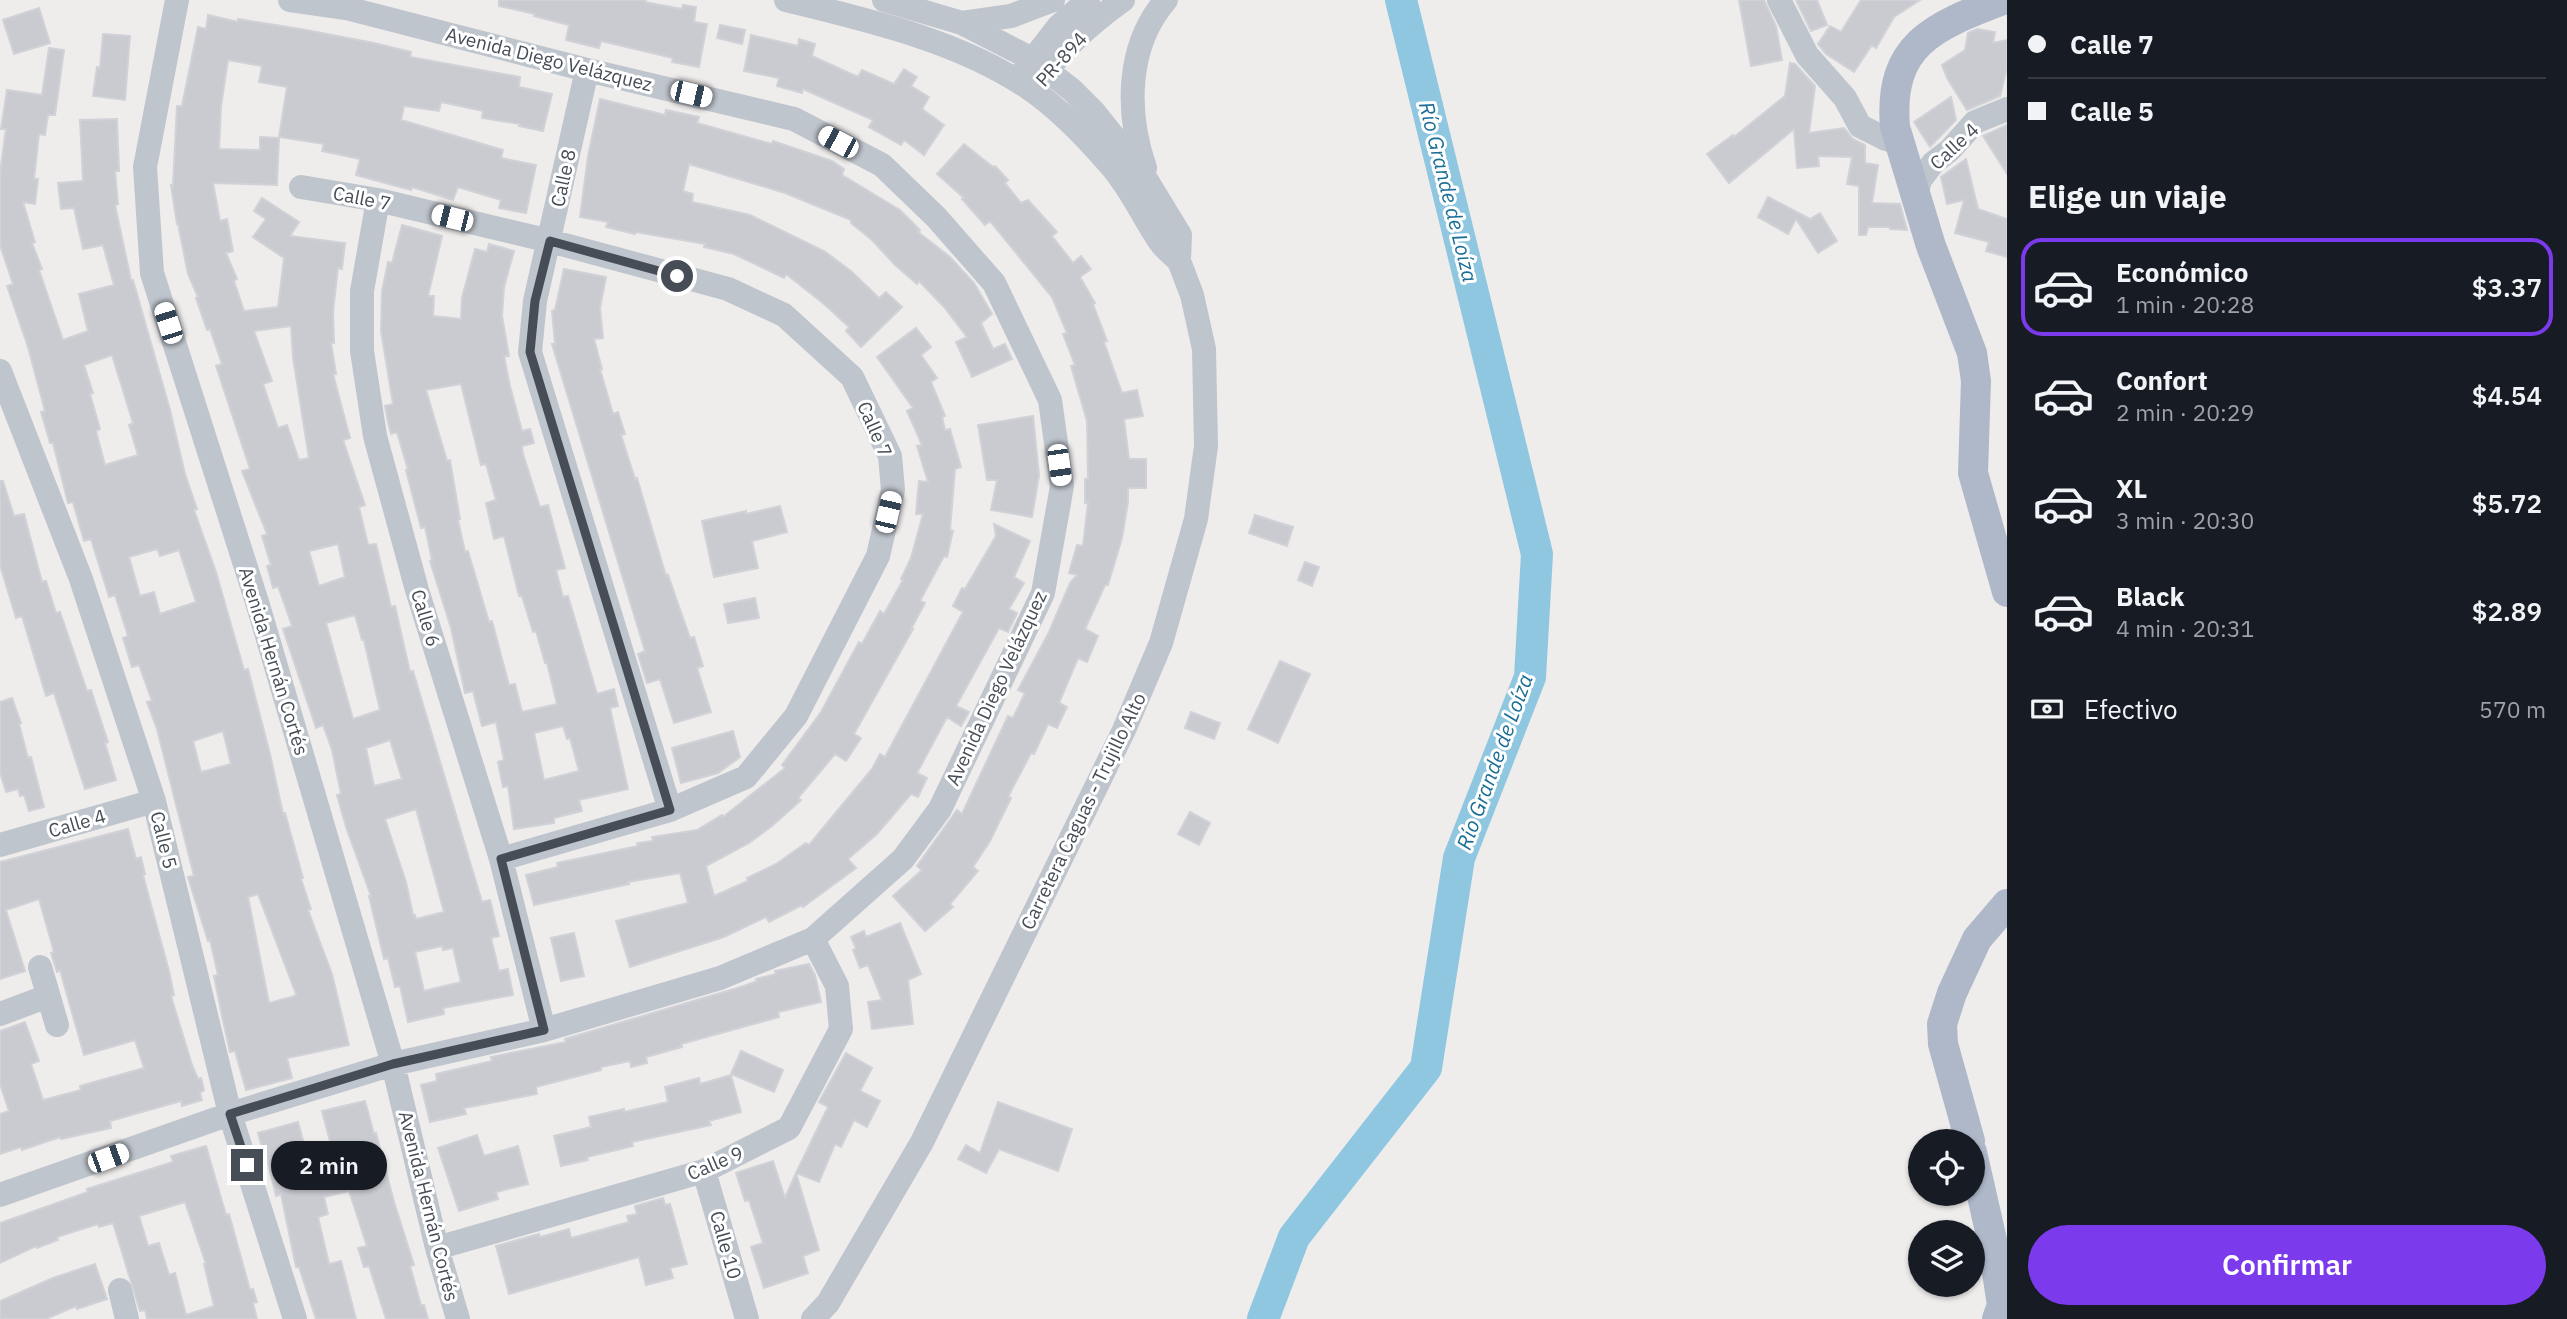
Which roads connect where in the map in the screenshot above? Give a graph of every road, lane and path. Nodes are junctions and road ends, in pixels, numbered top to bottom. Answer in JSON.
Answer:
{"nodes":[{"id":1,"x":177,"y":0,"type":"edge"},
{"id":2,"x":290,"y":0,"type":"edge"},
{"id":3,"x":786,"y":0,"type":"edge"},
{"id":4,"x":884,"y":0,"type":"edge"},
{"id":5,"x":1053,"y":0,"type":"edge"},
{"id":6,"x":1088,"y":0,"type":"edge"},
{"id":7,"x":1123,"y":0,"type":"edge"},
{"id":8,"x":1166,"y":0,"type":"edge"},
{"id":9,"x":1779,"y":0,"type":"edge"},
{"id":10,"x":2003,"y":0,"type":"edge"},
{"id":11,"x":962,"y":23,"type":"junction"},
{"id":12,"x":1040,"y":64,"type":"junction"},
{"id":13,"x":587,"y":70,"type":"junction"},
{"id":14,"x":1025,"y":86,"type":"junction"},
{"id":15,"x":2007,"y":109,"type":"edge"},
{"id":16,"x":1900,"y":143,"type":"junction"},
{"id":17,"x":301,"y":187,"type":"dead end"},
{"id":18,"x":1152,"y":188,"type":"junction"},
{"id":19,"x":1916,"y":196,"type":"junction"},
{"id":20,"x":378,"y":200,"type":"junction"},
{"id":21,"x":550,"y":241,"type":"junction"},
{"id":22,"x":1179,"y":261,"type":"junction"},
{"id":23,"x":0,"y":372,"type":"edge"},
{"id":24,"x":2007,"y":593,"type":"edge"},
{"id":25,"x":154,"y":802,"type":"junction"},
{"id":26,"x":670,"y":810,"type":"junction"},
{"id":27,"x":0,"y":845,"type":"edge"},
{"id":28,"x":501,"y":859,"type":"junction"},
{"id":29,"x":2007,"y":904,"type":"edge"},
{"id":30,"x":813,"y":939,"type":"junction"},
{"id":31,"x":40,"y":967,"type":"dead end"},
{"id":32,"x":48,"y":996,"type":"junction"},
{"id":33,"x":0,"y":1014,"type":"edge"},
{"id":34,"x":57,"y":1025,"type":"dead end"},
{"id":35,"x":544,"y":1030,"type":"junction"},
{"id":36,"x":393,"y":1064,"type":"junction"},
{"id":37,"x":230,"y":1114,"type":"junction"},
{"id":38,"x":1967,"y":1129,"type":"edge"},
{"id":39,"x":704,"y":1171,"type":"junction"},
{"id":40,"x":0,"y":1195,"type":"edge"},
{"id":41,"x":1984,"y":1206,"type":"edge"},
{"id":42,"x":437,"y":1248,"type":"junction"},
{"id":43,"x":120,"y":1290,"type":"dead end"},
{"id":44,"x":127,"y":1319,"type":"edge"},
{"id":45,"x":295,"y":1319,"type":"edge"},
{"id":46,"x":457,"y":1319,"type":"edge"},
{"id":47,"x":747,"y":1319,"type":"edge"},
{"id":48,"x":813,"y":1319,"type":"edge"},
{"id":49,"x":1997,"y":1319,"type":"edge"}],
"edges":[{"from":1,"to":36,"type":"street","name":"Avenida Hernán Cortés"},
{"from":2,"to":13,"type":"street","name":"Avenida Diego Velázquez"},
{"from":3,"to":14,"type":"street","name":"Carretera Caguas - Trujillo Alto"},
{"from":4,"to":11,"type":"street","name":"Carretera Caguas - Trujillo Alto"},
{"from":5,"to":11,"type":"street"},
{"from":6,"to":12,"type":"street","name":"PR-894","number":"PR-894"},
{"from":7,"to":12,"type":"street","name":"PR-894","number":"PR-894"},
{"from":8,"to":18,"type":"street"},
{"from":9,"to":16,"type":"street"},
{"from":10,"to":16,"type":"main road"},
{"from":11,"to":12,"type":"street","name":"Carretera Caguas - Trujillo Alto"},
{"from":12,"to":14,"type":"street","name":"PR-894","number":"PR-894"},
{"from":12,"to":18,"type":"street","name":"Carretera Caguas - Trujillo Alto"},
{"from":13,"to":21,"type":"street","name":"Calle 8"},
{"from":13,"to":30,"type":"street","name":"Avenida Diego Velázquez"},
{"from":14,"to":22,"type":"street","name":"Carretera Caguas - Trujillo Alto"},
{"from":15,"to":19,"type":"street","name":"Calle 4"},
{"from":16,"to":19,"type":"main road"},
{"from":17,"to":20,"type":"street","name":"Calle 7"},
{"from":18,"to":22,"type":"street","name":"Carretera Caguas - Trujillo Alto"},
{"from":19,"to":24,"type":"main road"},
{"from":20,"to":21,"type":"street","name":"Calle 7"},
{"from":20,"to":28,"type":"street","name":"Calle 6"},
{"from":21,"to":26,"type":"street","name":"Calle 8"},
{"from":21,"to":26,"type":"street","name":"Calle 7"},
{"from":22,"to":48,"type":"street","name":"Carretera Caguas - Trujillo Alto"},
{"from":23,"to":25,"type":"street","name":"Calle 5"},
{"from":25,"to":27,"type":"street","name":"Calle 4"},
{"from":25,"to":37,"type":"street","name":"Calle 5"},
{"from":26,"to":28,"type":"street","name":"Calle 7"},
{"from":28,"to":35,"type":"street","name":"Calle 6"},
{"from":29,"to":38,"type":"main road"},
{"from":30,"to":35,"type":"street","name":"Avenida Diego Velázquez"},
{"from":30,"to":39,"type":"street","name":"Calle 9"},
{"from":31,"to":32,"type":"street"},
{"from":32,"to":33,"type":"street"},
{"from":32,"to":34,"type":"street"},
{"from":35,"to":36,"type":"street","name":"Avenida Diego Velázquez"},
{"from":36,"to":37,"type":"street","name":"Avenida Diego Velázquez"},
{"from":36,"to":42,"type":"street","name":"Avenida Hernán Cortés"},
{"from":37,"to":40,"type":"street","name":"Avenida Diego Velázquez"},
{"from":37,"to":45,"type":"street","name":"Calle 5"},
{"from":39,"to":42,"type":"street","name":"Calle 9"},
{"from":39,"to":47,"type":"street","name":"Calle 10"},
{"from":41,"to":49,"type":"main road"},
{"from":42,"to":46,"type":"street","name":"Avenida Hernán Cortés"},
{"from":43,"to":44,"type":"street"}]}
